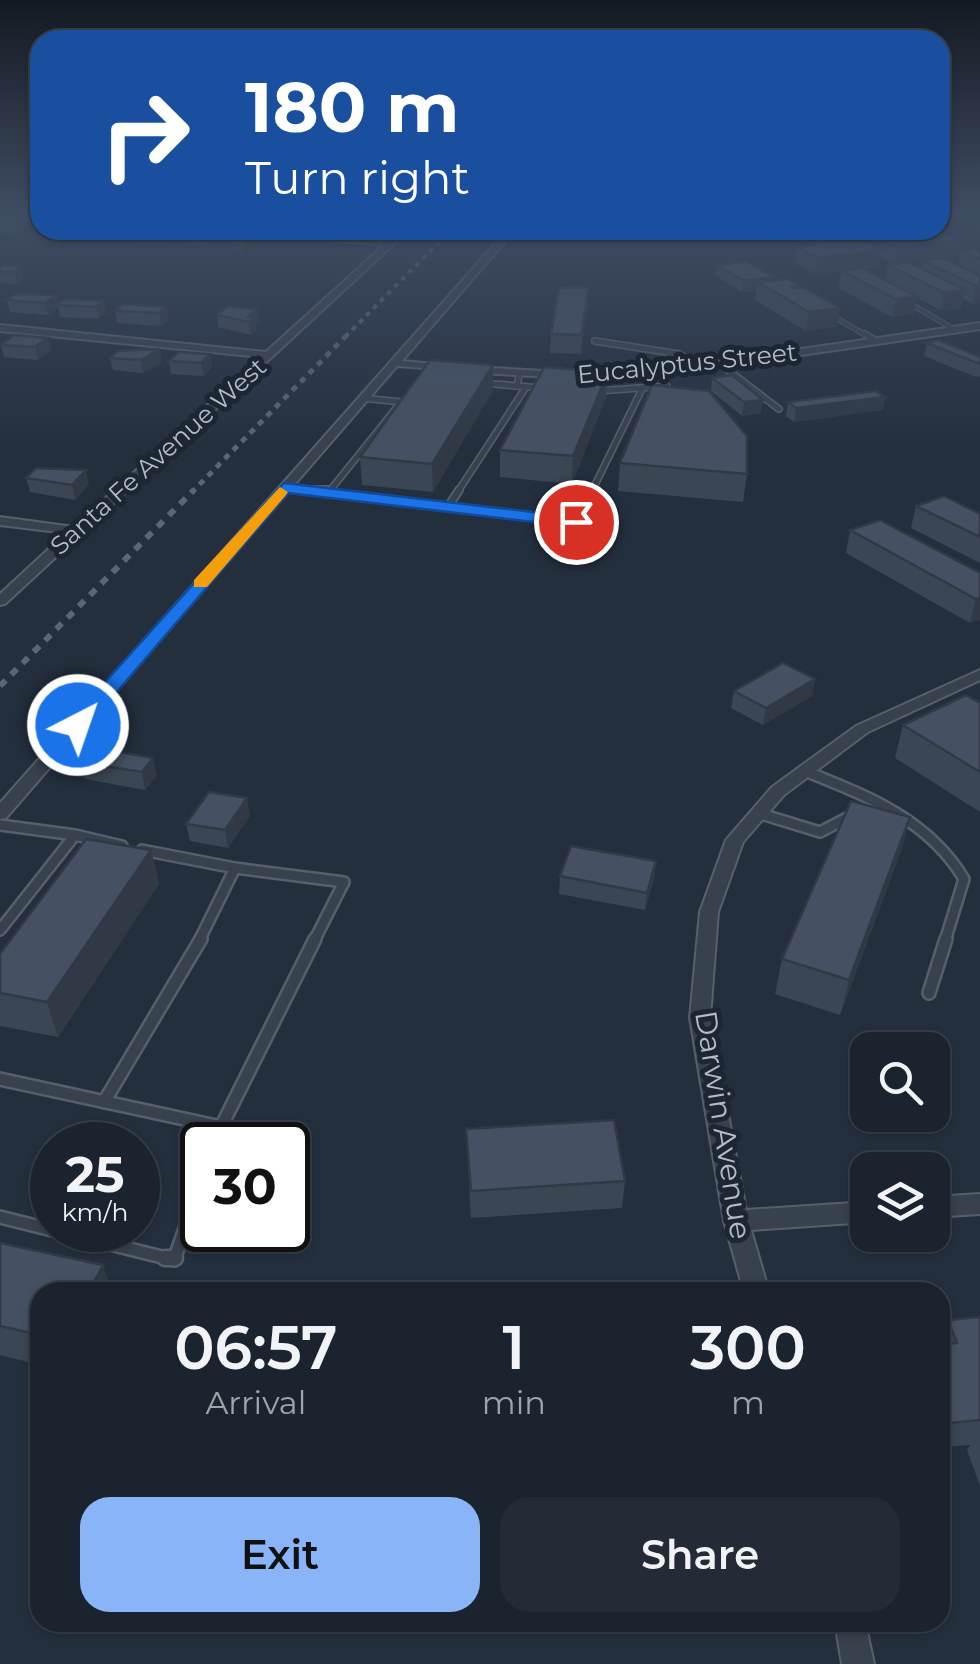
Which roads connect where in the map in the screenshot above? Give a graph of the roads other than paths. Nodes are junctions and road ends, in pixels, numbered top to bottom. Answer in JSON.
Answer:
{"nodes":[{"id":1,"x":339,"y":291,"type":"edge"},
{"id":2,"x":457,"y":291,"type":"edge"},
{"id":3,"x":899,"y":297,"type":"edge"},
{"id":4,"x":822,"y":309,"type":"edge"},
{"id":5,"x":980,"y":326,"type":"edge"},
{"id":6,"x":0,"y":328,"type":"edge"},
{"id":7,"x":955,"y":330,"type":"junction"},
{"id":8,"x":595,"y":341,"type":"dead end"},
{"id":9,"x":876,"y":341,"type":"junction"},
{"id":10,"x":269,"y":355,"type":"junction"},
{"id":11,"x":393,"y":363,"type":"junction"},
{"id":12,"x":720,"y":364,"type":"junction"},
{"id":13,"x":700,"y":367,"type":"junction"},
{"id":14,"x":656,"y":371,"type":"junction"},
{"id":15,"x":481,"y":383,"type":"edge"},
{"id":16,"x":521,"y":383,"type":"junction"},
{"id":17,"x":556,"y":388,"type":"edge"},
{"id":18,"x":587,"y":390,"type":"edge"},
{"id":19,"x":410,"y":391,"type":"edge"},
{"id":20,"x":641,"y":391,"type":"junction"},
{"id":21,"x":362,"y":398,"type":"junction"},
{"id":22,"x":401,"y":402,"type":"junction"},
{"id":23,"x":778,"y":409,"type":"dead end"},
{"id":24,"x":284,"y":488,"type":"junction"},
{"id":25,"x":328,"y":493,"type":"junction"},
{"id":26,"x":448,"y":507,"type":"junction"},
{"id":27,"x":0,"y":521,"type":"edge"},
{"id":28,"x":76,"y":531,"type":"junction"},
{"id":29,"x":0,"y":601,"type":"edge"},
{"id":30,"x":980,"y":674,"type":"edge"},
{"id":31,"x":805,"y":771,"type":"junction"},
{"id":32,"x":870,"y":799,"type":"junction"},
{"id":33,"x":0,"y":814,"type":"edge"},
{"id":34,"x":758,"y":814,"type":"junction"},
{"id":35,"x":0,"y":824,"type":"edge"},
{"id":36,"x":76,"y":836,"type":"junction"},
{"id":37,"x":235,"y":868,"type":"junction"},
{"id":38,"x":0,"y":930,"type":"edge"},
{"id":39,"x":929,"y":994,"type":"dead end"},
{"id":40,"x":0,"y":1079,"type":"edge"},
{"id":41,"x":104,"y":1102,"type":"junction"},
{"id":42,"x":194,"y":1122,"type":"edge"},
{"id":43,"x":224,"y":1122,"type":"edge"},
{"id":44,"x":980,"y":1204,"type":"edge"},
{"id":45,"x":950,"y":1206,"type":"edge"},
{"id":46,"x":850,"y":1213,"type":"edge"},
{"id":47,"x":0,"y":1217,"type":"edge"},
{"id":48,"x":736,"y":1221,"type":"junction"},
{"id":49,"x":30,"y":1224,"type":"edge"},
{"id":50,"x":180,"y":1243,"type":"edge"},
{"id":51,"x":142,"y":1252,"type":"edge"},
{"id":52,"x":753,"y":1282,"type":"edge"},
{"id":53,"x":852,"y":1632,"type":"edge"},
{"id":54,"x":858,"y":1664,"type":"edge"}],
"edges":[{"from":1,"to":10,"type":"street","name":"Santa Fe Avenue West"},
{"from":2,"to":11,"type":"street"},
{"from":3,"to":7,"type":"lane"},
{"from":4,"to":9,"type":"lane"},
{"from":5,"to":7,"type":"street","name":"Eucalyptus Street"},
{"from":6,"to":10,"type":"street"},
{"from":7,"to":9,"type":"street","name":"Eucalyptus Street"},
{"from":8,"to":13,"type":"lane"},
{"from":9,"to":12,"type":"street","name":"Eucalyptus Street"},
{"from":10,"to":28,"type":"street","name":"Santa Fe Avenue West"},
{"from":11,"to":16,"type":"street","name":"Eucalyptus Street"},
{"from":11,"to":21,"type":"street"},
{"from":12,"to":13,"type":"street","name":"Eucalyptus Street"},
{"from":12,"to":23,"type":"lane"},
{"from":13,"to":14,"type":"street","name":"Eucalyptus Street"},
{"from":14,"to":16,"type":"street","name":"Eucalyptus Street"},
{"from":14,"to":20,"type":"lane"},
{"from":15,"to":16,"type":"lane"},
{"from":16,"to":17,"type":"lane"},
{"from":16,"to":26,"type":"lane"},
{"from":18,"to":20,"type":"lane"},
{"from":19,"to":22,"type":"lane"},
{"from":20,"to":26,"type":"lane"},
{"from":21,"to":22,"type":"lane"},
{"from":21,"to":24,"type":"street"},
{"from":22,"to":25,"type":"lane"},
{"from":24,"to":25,"type":"lane"},
{"from":24,"to":33,"type":"street"},
{"from":25,"to":26,"type":"lane"},
{"from":27,"to":28,"type":"street"},
{"from":28,"to":29,"type":"street","name":"Santa Fe Avenue West"},
{"from":30,"to":31,"type":"street","name":"Darwin Avenue"},
{"from":31,"to":32,"type":"lane"},
{"from":31,"to":34,"type":"street","name":"Darwin Avenue"},
{"from":32,"to":34,"type":"lane"},
{"from":32,"to":39,"type":"lane"},
{"from":34,"to":48,"type":"street","name":"Darwin Avenue"},
{"from":35,"to":36,"type":"lane"},
{"from":36,"to":37,"type":"lane"},
{"from":36,"to":38,"type":"lane"},
{"from":37,"to":41,"type":"lane"},
{"from":37,"to":43,"type":"lane"},
{"from":40,"to":41,"type":"lane"},
{"from":41,"to":42,"type":"lane"},
{"from":44,"to":45,"type":"street"},
{"from":46,"to":48,"type":"street"},
{"from":47,"to":49,"type":"lane"},
{"from":48,"to":52,"type":"street","name":"Darwin Avenue"},
{"from":50,"to":51,"type":"lane"},
{"from":53,"to":54,"type":"street"}]}
